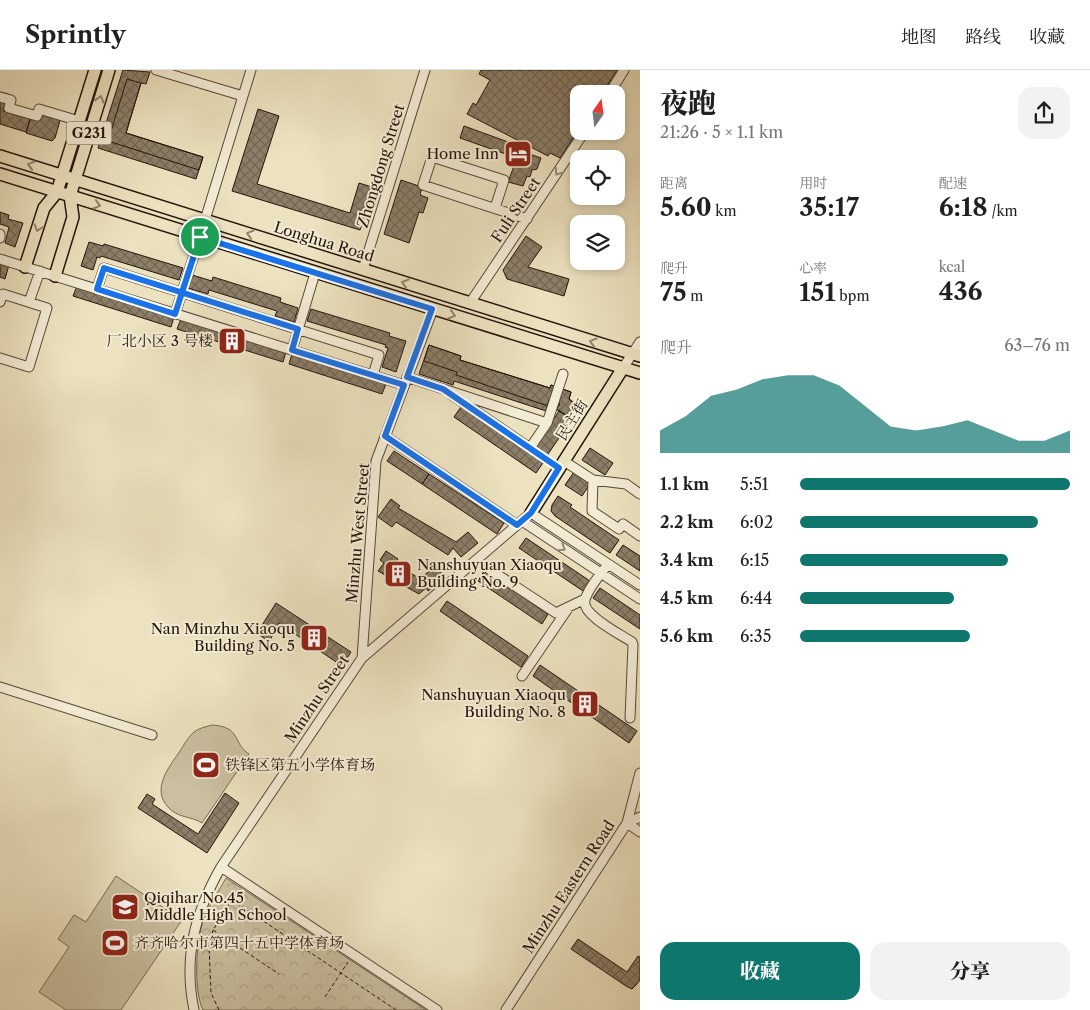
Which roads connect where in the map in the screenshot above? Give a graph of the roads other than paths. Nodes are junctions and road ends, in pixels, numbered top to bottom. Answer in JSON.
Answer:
{"nodes":[{"id":1,"x":95,"y":70,"type":"edge"},
{"id":2,"x":109,"y":70,"type":"edge"},
{"id":3,"x":156,"y":70,"type":"edge"},
{"id":4,"x":251,"y":70,"type":"edge"},
{"id":5,"x":425,"y":70,"type":"edge"},
{"id":6,"x":624,"y":70,"type":"edge"},
{"id":7,"x":615,"y":85,"type":"edge"},
{"id":8,"x":243,"y":96,"type":"junction"},
{"id":9,"x":0,"y":97,"type":"edge"},
{"id":10,"x":79,"y":121,"type":"junction"},
{"id":11,"x":578,"y":140,"type":"edge"},
{"id":12,"x":0,"y":156,"type":"edge"},
{"id":13,"x":0,"y":174,"type":"edge"},
{"id":14,"x":63,"y":175,"type":"junction"},
{"id":15,"x":75,"y":179,"type":"junction"},
{"id":16,"x":58,"y":192,"type":"junction"},
{"id":17,"x":70,"y":196,"type":"junction"},
{"id":18,"x":495,"y":208,"type":"junction"},
{"id":19,"x":527,"y":219,"type":"junction"},
{"id":20,"x":205,"y":220,"type":"junction"},
{"id":21,"x":0,"y":234,"type":"edge"},
{"id":22,"x":200,"y":237,"type":"junction"},
{"id":23,"x":0,"y":238,"type":"edge"},
{"id":24,"x":0,"y":259,"type":"edge"},
{"id":25,"x":26,"y":267,"type":"junction"},
{"id":26,"x":363,"y":269,"type":"junction"},
{"id":27,"x":40,"y":271,"type":"junction"},
{"id":28,"x":315,"y":273,"type":"junction"},
{"id":29,"x":55,"y":276,"type":"junction"},
{"id":30,"x":97,"y":289,"type":"junction"},
{"id":31,"x":182,"y":293,"type":"junction"},
{"id":32,"x":0,"y":302,"type":"edge"},
{"id":33,"x":30,"y":302,"type":"junction"},
{"id":34,"x":470,"y":303,"type":"junction"},
{"id":35,"x":432,"y":309,"type":"junction"},
{"id":36,"x":175,"y":314,"type":"junction"},
{"id":37,"x":298,"y":329,"type":"junction"},
{"id":38,"x":640,"y":342,"type":"edge"},
{"id":39,"x":292,"y":350,"type":"junction"},
{"id":40,"x":636,"y":355,"type":"edge"},
{"id":41,"x":0,"y":358,"type":"edge"},
{"id":42,"x":623,"y":368,"type":"junction"},
{"id":43,"x":640,"y":373,"type":"edge"},
{"id":44,"x":562,"y":374,"type":"dead end"},
{"id":45,"x":373,"y":375,"type":"junction"},
{"id":46,"x":406,"y":381,"type":"junction"},
{"id":47,"x":443,"y":389,"type":"junction"},
{"id":48,"x":547,"y":423,"type":"junction"},
{"id":49,"x":385,"y":436,"type":"junction"},
{"id":50,"x":562,"y":465,"type":"junction"},
{"id":51,"x":593,"y":480,"type":"junction"},
{"id":52,"x":640,"y":494,"type":"edge"},
{"id":53,"x":531,"y":513,"type":"junction"},
{"id":54,"x":520,"y":523,"type":"junction"},
{"id":55,"x":640,"y":536,"type":"edge"},
{"id":56,"x":608,"y":564,"type":"junction"},
{"id":57,"x":489,"y":569,"type":"dead end"},
{"id":58,"x":602,"y":573,"type":"junction"},
{"id":59,"x":640,"y":585,"type":"edge"},
{"id":60,"x":585,"y":599,"type":"junction"},
{"id":61,"x":640,"y":599,"type":"edge"},
{"id":62,"x":569,"y":607,"type":"junction"},
{"id":63,"x":362,"y":658,"type":"junction"},
{"id":64,"x":522,"y":676,"type":"dead end"},
{"id":65,"x":0,"y":687,"type":"edge"},
{"id":66,"x":630,"y":718,"type":"dead end"},
{"id":67,"x":152,"y":735,"type":"dead end"},
{"id":68,"x":640,"y":773,"type":"edge"},
{"id":69,"x":640,"y":817,"type":"edge"},
{"id":70,"x":626,"y":823,"type":"junction"},
{"id":71,"x":640,"y":832,"type":"edge"},
{"id":72,"x":221,"y":867,"type":"junction"},
{"id":73,"x":194,"y":1010,"type":"edge"},
{"id":74,"x":436,"y":1010,"type":"edge"},
{"id":75,"x":506,"y":1010,"type":"edge"}],
"edges":[{"from":1,"to":10,"type":"main road","number":"G231"},
{"from":15,"to":2,"type":"main road","number":"G231","one_way":true},
{"from":3,"to":8,"type":"street"},
{"from":4,"to":8,"type":"street"},
{"from":5,"to":26,"type":"street","name":"Zhongdong Street"},
{"from":6,"to":7,"type":"street"},
{"from":8,"to":20,"type":"street"},
{"from":9,"to":10,"type":"street"},
{"from":10,"to":14,"type":"main road","number":"G231"},
{"from":11,"to":19,"type":"street","name":"Fuli Street","one_way":true},
{"from":14,"to":12,"type":"main road","name":"Longhua Road","one_way":true},
{"from":13,"to":16,"type":"main road"},
{"from":14,"to":15,"type":"main road","name":"Longhua Road"},
{"from":14,"to":16,"type":"main road"},
{"from":15,"to":17,"type":"main road","number":"G231"},
{"from":15,"to":20,"type":"main road","name":"Longhua Road"},
{"from":16,"to":17,"type":"main road"},
{"from":16,"to":25,"type":"main road","one_way":true},
{"from":17,"to":22,"type":"main road","one_way":true},
{"from":17,"to":29,"type":"main road"},
{"from":18,"to":18,"type":"street"},
{"from":18,"to":19,"type":"street"},
{"from":19,"to":34,"type":"street","name":"Fuli Street"},
{"from":26,"to":20,"type":"main road","name":"Longhua Road","one_way":true},
{"from":21,"to":23,"type":"street"},
{"from":22,"to":28,"type":"main road"},
{"from":22,"to":31,"type":"street"},
{"from":24,"to":25,"type":"street"},
{"from":25,"to":27,"type":"street"},
{"from":34,"to":26,"type":"main road","name":"Longhua Road","one_way":true},
{"from":27,"to":29,"type":"street"},
{"from":27,"to":33,"type":"street"},
{"from":28,"to":35,"type":"main road"},
{"from":28,"to":37,"type":"street"},
{"from":29,"to":30,"type":"street"},
{"from":30,"to":31,"type":"street"},
{"from":30,"to":36,"type":"street"},
{"from":31,"to":36,"type":"street"},
{"from":31,"to":37,"type":"street"},
{"from":32,"to":33,"type":"street"},
{"from":33,"to":41,"type":"street"},
{"from":40,"to":34,"type":"main road","name":"Longhua Road","one_way":true},
{"from":35,"to":42,"type":"main road","one_way":true},
{"from":35,"to":46,"type":"street","name":"Minzhu West Street"},
{"from":36,"to":39,"type":"street"},
{"from":37,"to":39,"type":"street"},
{"from":37,"to":45,"type":"street"},
{"from":38,"to":40,"type":"street"},
{"from":39,"to":45,"type":"street"},
{"from":40,"to":42,"type":"street"},
{"from":42,"to":43,"type":"main road"},
{"from":42,"to":50,"type":"main road","name":"民主街"},
{"from":44,"to":48,"type":"street"},
{"from":45,"to":46,"type":"street"},
{"from":46,"to":47,"type":"street"},
{"from":46,"to":49,"type":"street","name":"Minzhu West Street"},
{"from":47,"to":48,"type":"street"},
{"from":47,"to":48,"type":"street"},
{"from":49,"to":54,"type":"street"},
{"from":49,"to":63,"type":"street","name":"Minzhu West Street"},
{"from":50,"to":51,"type":"street"},
{"from":50,"to":53,"type":"main road","name":"民主街"},
{"from":51,"to":52,"type":"street"},
{"from":51,"to":55,"type":"street"},
{"from":53,"to":54,"type":"street","name":"Minzhu Street"},
{"from":53,"to":56,"type":"street"},
{"from":54,"to":58,"type":"street","one_way":true},
{"from":54,"to":63,"type":"street","name":"Minzhu Street"},
{"from":56,"to":58,"type":"street"},
{"from":56,"to":59,"type":"street"},
{"from":57,"to":62,"type":"street"},
{"from":58,"to":60,"type":"street"},
{"from":58,"to":61,"type":"street"},
{"from":60,"to":62,"type":"street"},
{"from":60,"to":66,"type":"street"},
{"from":62,"to":64,"type":"street"},
{"from":63,"to":72,"type":"street","name":"Minzhu Street"},
{"from":65,"to":67,"type":"street"},
{"from":68,"to":70,"type":"street","name":"Minzhu Eastern Road"},
{"from":69,"to":70,"type":"street"},
{"from":70,"to":71,"type":"street"},
{"from":70,"to":75,"type":"street","name":"Minzhu Eastern Road"},
{"from":72,"to":73,"type":"street","name":"Minzhu Street"},
{"from":72,"to":74,"type":"street"}]}
